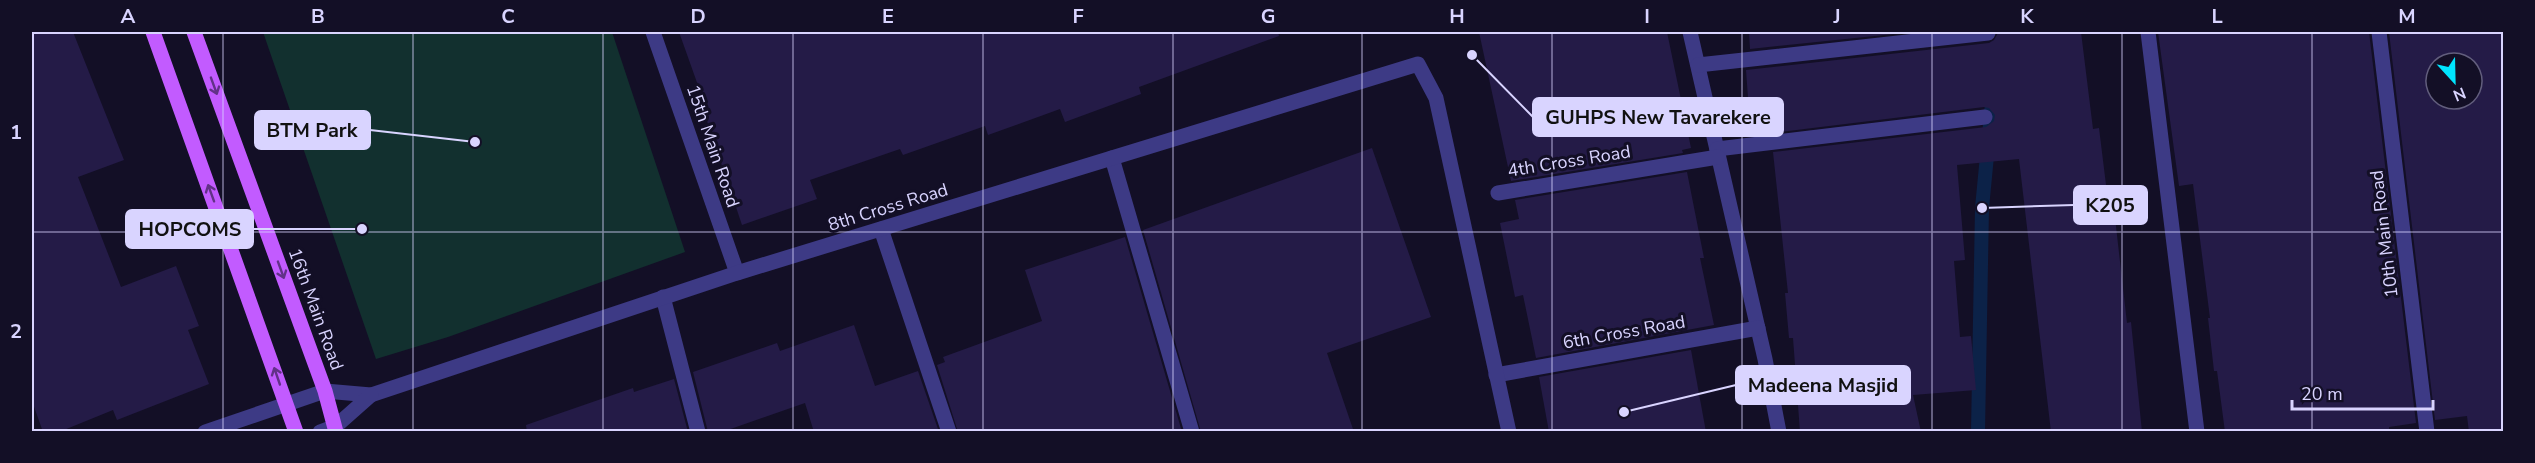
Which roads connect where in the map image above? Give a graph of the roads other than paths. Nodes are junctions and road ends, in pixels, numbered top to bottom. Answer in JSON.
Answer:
{"nodes":[{"id":1,"x":153,"y":32,"type":"edge"},
{"id":2,"x":194,"y":32,"type":"edge"},
{"id":3,"x":653,"y":32,"type":"edge"},
{"id":4,"x":1690,"y":32,"type":"edge"},
{"id":5,"x":2148,"y":32,"type":"edge"},
{"id":6,"x":2379,"y":32,"type":"edge"},
{"id":7,"x":1988,"y":33,"type":"edge"},
{"id":8,"x":1698,"y":65,"type":"junction"},
{"id":9,"x":1985,"y":117,"type":"dead end"},
{"id":10,"x":1718,"y":153,"type":"junction"},
{"id":11,"x":1112,"y":158,"type":"junction"},
{"id":12,"x":1498,"y":192,"type":"dead end"},
{"id":13,"x":881,"y":229,"type":"junction"},
{"id":14,"x":737,"y":273,"type":"junction"},
{"id":15,"x":663,"y":297,"type":"junction"},
{"id":16,"x":1758,"y":328,"type":"junction"},
{"id":17,"x":1496,"y":375,"type":"junction"},
{"id":18,"x":325,"y":391,"type":"junction"},
{"id":19,"x":371,"y":395,"type":"junction"},
{"id":20,"x":286,"y":404,"type":"junction"},
{"id":21,"x":336,"y":429,"type":"edge"},
{"id":22,"x":205,"y":432,"type":"edge"},
{"id":23,"x":296,"y":432,"type":"edge"},
{"id":24,"x":320,"y":432,"type":"edge"},
{"id":25,"x":698,"y":432,"type":"edge"},
{"id":26,"x":949,"y":432,"type":"edge"},
{"id":27,"x":1192,"y":432,"type":"edge"},
{"id":28,"x":1509,"y":432,"type":"edge"},
{"id":29,"x":1779,"y":432,"type":"edge"},
{"id":30,"x":2197,"y":432,"type":"edge"},
{"id":31,"x":2427,"y":432,"type":"edge"}],
"edges":[{"from":20,"to":1,"type":"main road","one_way":true},
{"from":2,"to":18,"type":"main road","name":"16th Main Road","one_way":true},
{"from":3,"to":14,"type":"street","name":"15th Main Road"},
{"from":4,"to":8,"type":"street"},
{"from":5,"to":30,"type":"street"},
{"from":6,"to":31,"type":"street","name":"10th Main Road"},
{"from":7,"to":8,"type":"street"},
{"from":8,"to":10,"type":"street"},
{"from":9,"to":10,"type":"street","name":"4th Cross Road"},
{"from":10,"to":12,"type":"street","name":"4th Cross Road"},
{"from":10,"to":16,"type":"street"},
{"from":11,"to":13,"type":"street","name":"8th Cross Road"},
{"from":11,"to":17,"type":"street","name":"8th Cross Road"},
{"from":11,"to":27,"type":"street"},
{"from":13,"to":14,"type":"street","name":"8th Cross Road"},
{"from":13,"to":26,"type":"street"},
{"from":14,"to":15,"type":"street","name":"8th Cross Road"},
{"from":15,"to":19,"type":"street","name":"8th Cross Road"},
{"from":15,"to":25,"type":"street"},
{"from":16,"to":17,"type":"street","name":"6th Cross Road"},
{"from":16,"to":29,"type":"street"},
{"from":17,"to":28,"type":"street"},
{"from":18,"to":19,"type":"street","name":"8th Cross Road"},
{"from":18,"to":20,"type":"street","name":"8th Cross Road"},
{"from":18,"to":21,"type":"main road","name":"16th Main Road"},
{"from":19,"to":21,"type":"street","name":"8th Cross Road"},
{"from":20,"to":22,"type":"street","name":"8th Cross Road"},
{"from":20,"to":23,"type":"main road"},
{"from":21,"to":24,"type":"street","name":"8th Cross Road"}]}
